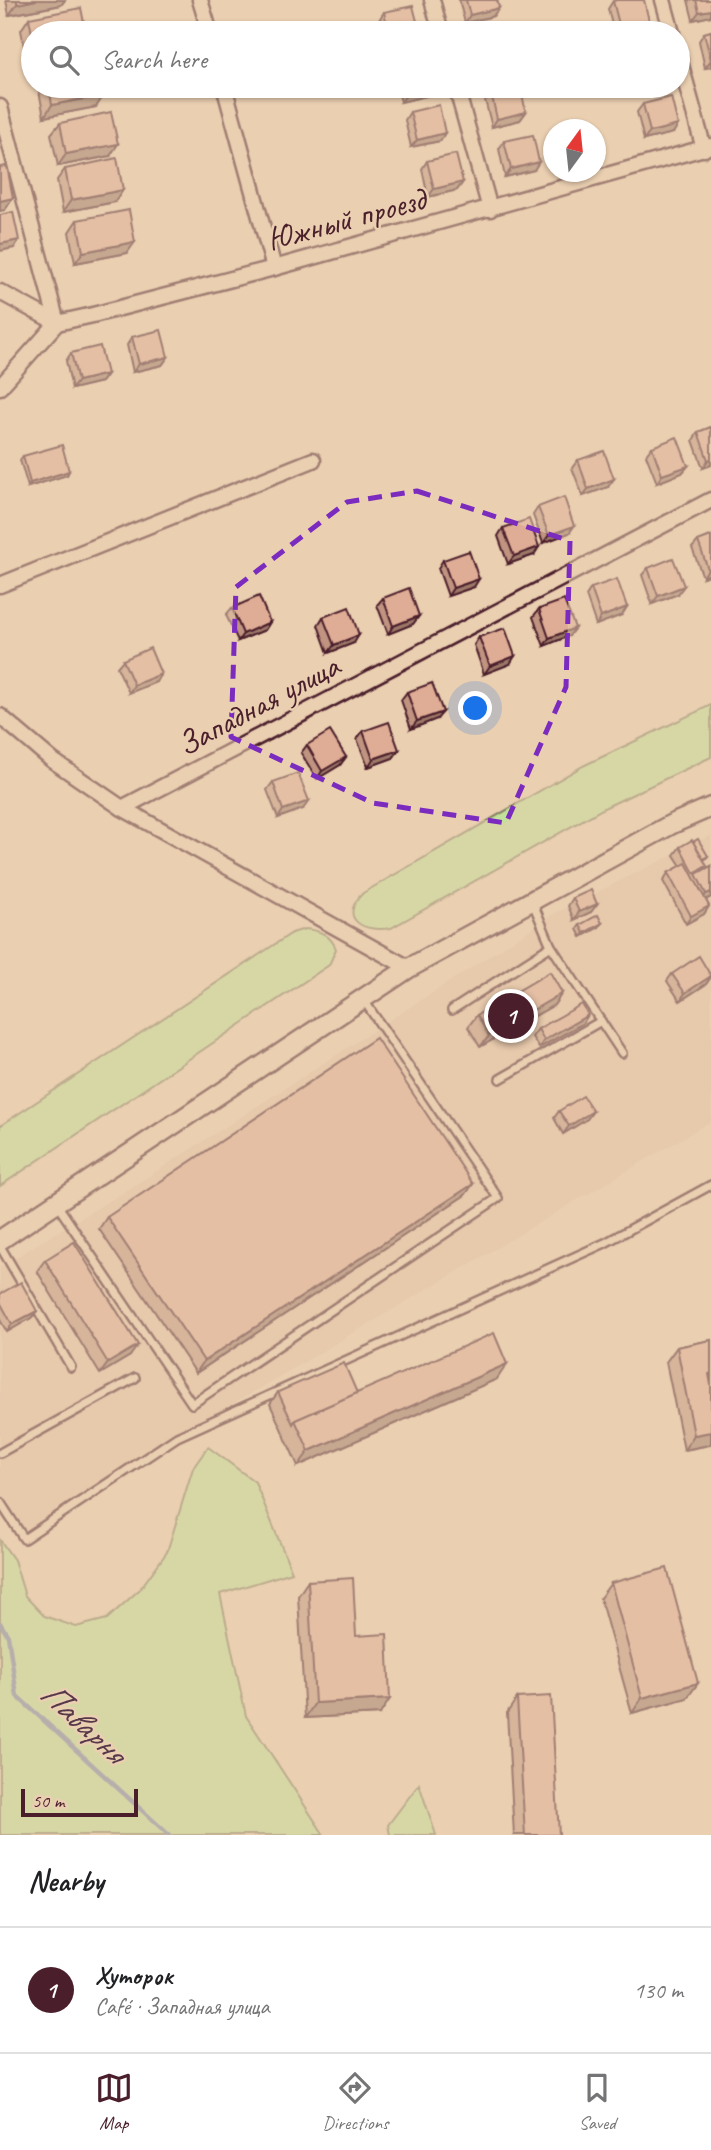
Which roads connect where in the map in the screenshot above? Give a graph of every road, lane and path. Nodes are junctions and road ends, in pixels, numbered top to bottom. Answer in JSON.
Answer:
{"nodes":[{"id":1,"x":200,"y":0,"type":"edge"},
{"id":2,"x":432,"y":0,"type":"edge"},
{"id":3,"x":663,"y":0,"type":"edge"},
{"id":4,"x":206,"y":21,"type":"edge"},
{"id":5,"x":438,"y":21,"type":"edge"},
{"id":6,"x":669,"y":21,"type":"edge"},
{"id":7,"x":690,"y":93,"type":"edge"},
{"id":8,"x":227,"y":98,"type":"edge"},
{"id":9,"x":459,"y":98,"type":"edge"},
{"id":10,"x":0,"y":107,"type":"edge"},
{"id":11,"x":707,"y":148,"type":"edge"},
{"id":12,"x":490,"y":209,"type":"junction"},
{"id":13,"x":274,"y":268,"type":"junction"},
{"id":14,"x":0,"y":292,"type":"edge"},
{"id":15,"x":57,"y":323,"type":"junction"},
{"id":16,"x":0,"y":387,"type":"edge"},
{"id":17,"x":313,"y":460,"type":"dead end"},
{"id":18,"x":711,"y":500,"type":"edge"},
{"id":19,"x":0,"y":585,"type":"edge"},
{"id":20,"x":0,"y":716,"type":"edge"},
{"id":21,"x":711,"y":807,"type":"edge"},
{"id":22,"x":122,"y":808,"type":"junction"},
{"id":23,"x":531,"y":900,"type":"junction"},
{"id":24,"x":551,"y":946,"type":"junction"},
{"id":25,"x":409,"y":968,"type":"junction"},
{"id":26,"x":363,"y":999,"type":"junction"},
{"id":27,"x":452,"y":1010,"type":"dead end"},
{"id":28,"x":601,"y":1021,"type":"junction"},
{"id":29,"x":622,"y":1053,"type":"dead end"},
{"id":30,"x":500,"y":1079,"type":"dead end"},
{"id":31,"x":711,"y":1185,"type":"edge"},
{"id":32,"x":56,"y":1202,"type":"junction"},
{"id":33,"x":0,"y":1240,"type":"edge"},
{"id":34,"x":0,"y":1246,"type":"edge"},
{"id":35,"x":71,"y":1367,"type":"dead end"},
{"id":36,"x":135,"y":1378,"type":"dead end"},
{"id":37,"x":0,"y":1453,"type":"edge"},
{"id":38,"x":0,"y":1502,"type":"edge"}],
"edges":[{"from":1,"to":4,"type":"street"},
{"from":2,"to":5,"type":"street"},
{"from":3,"to":6,"type":"street"},
{"from":7,"to":11,"type":"street"},
{"from":8,"to":13,"type":"street"},
{"from":9,"to":12,"type":"street"},
{"from":10,"to":15,"type":"street"},
{"from":11,"to":12,"type":"street","name":"Южный проезд"},
{"from":12,"to":13,"type":"street","name":"Южный проезд"},
{"from":13,"to":15,"type":"street","name":"Южный проезд"},
{"from":14,"to":15,"type":"street"},
{"from":15,"to":16,"type":"street"},
{"from":17,"to":19,"type":"street"},
{"from":18,"to":22,"type":"street","name":"Западная улица"},
{"from":20,"to":22,"type":"street"},
{"from":21,"to":23,"type":"street"},
{"from":22,"to":25,"type":"street"},
{"from":23,"to":24,"type":"lane"},
{"from":23,"to":25,"type":"street"},
{"from":24,"to":27,"type":"lane"},
{"from":24,"to":28,"type":"lane"},
{"from":25,"to":26,"type":"street"},
{"from":26,"to":32,"type":"street"},
{"from":26,"to":32,"type":"lane"},
{"from":28,"to":29,"type":"lane"},
{"from":28,"to":30,"type":"lane"},
{"from":31,"to":38,"type":"lane"},
{"from":32,"to":33,"type":"street"},
{"from":34,"to":35,"type":"lane"},
{"from":36,"to":37,"type":"lane"}]}
